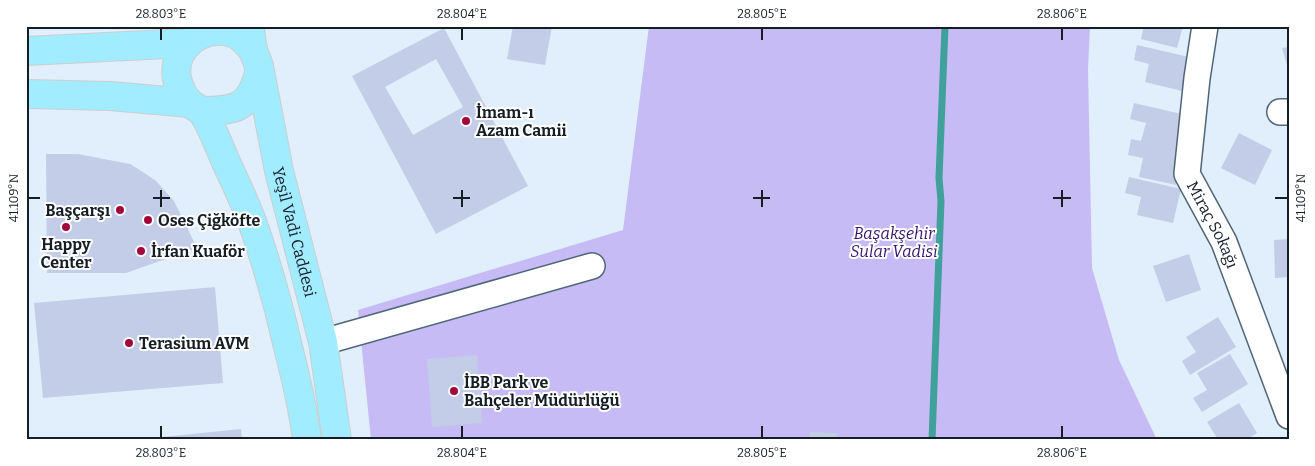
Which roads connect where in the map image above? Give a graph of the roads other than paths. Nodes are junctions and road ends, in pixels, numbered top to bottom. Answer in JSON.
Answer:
{"nodes":[{"id":1,"x":1205,"y":26,"type":"edge"},
{"id":2,"x":195,"y":35,"type":"edge"},
{"id":3,"x":254,"y":50,"type":"edge"},
{"id":4,"x":26,"y":51,"type":"edge"},
{"id":5,"x":26,"y":94,"type":"edge"},
{"id":6,"x":196,"y":107,"type":"junction"},
{"id":7,"x":592,"y":266,"type":"dead end"},
{"id":8,"x":323,"y":342,"type":"junction"},
{"id":9,"x":1289,"y":416,"type":"edge"},
{"id":10,"x":307,"y":440,"type":"edge"},
{"id":11,"x":337,"y":440,"type":"edge"}],
"edges":[{"from":1,"to":9,"type":"lane","name":"Miraç Sokağı"},
{"from":2,"to":3,"type":"main road"},
{"from":2,"to":4,"type":"main road"},
{"from":2,"to":6,"type":"main road"},
{"from":3,"to":6,"type":"main road"},
{"from":3,"to":8,"type":"main road","name":"Yeşil Vadi Caddesi"},
{"from":5,"to":6,"type":"main road"},
{"from":6,"to":10,"type":"main road"},
{"from":7,"to":8,"type":"lane"},
{"from":8,"to":11,"type":"main road","name":"Yeşil Vadi Caddesi"}]}
